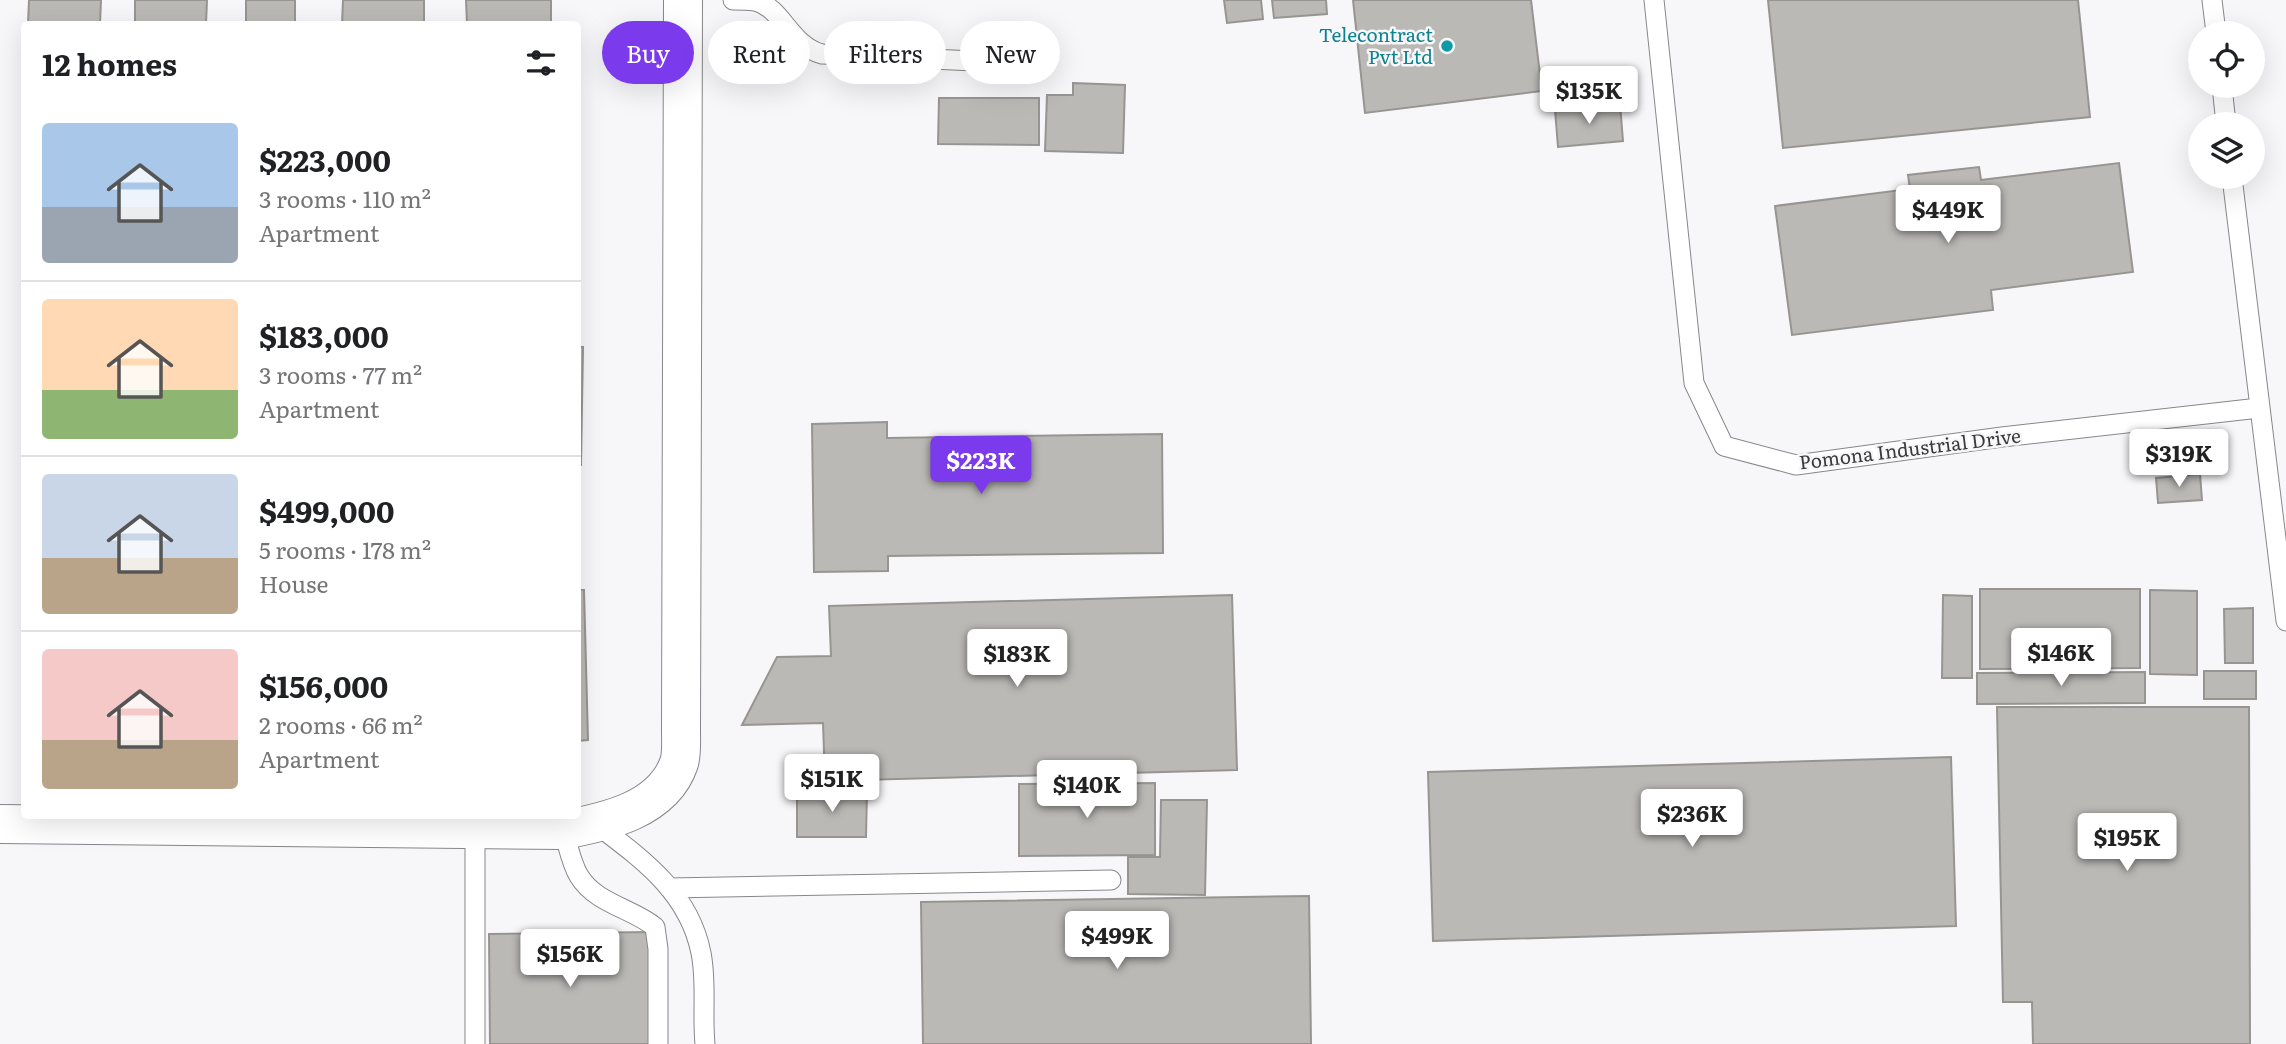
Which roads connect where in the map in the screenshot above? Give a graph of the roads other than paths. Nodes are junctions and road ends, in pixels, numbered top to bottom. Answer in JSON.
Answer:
{"nodes":[{"id":1,"x":683,"y":0,"type":"edge"},
{"id":2,"x":733,"y":0,"type":"edge"},
{"id":3,"x":1654,"y":0,"type":"edge"},
{"id":4,"x":2212,"y":0,"type":"edge"},
{"id":5,"x":2215,"y":21,"type":"edge"},
{"id":6,"x":960,"y":60,"type":"edge"},
{"id":7,"x":2233,"y":189,"type":"edge"},
{"id":8,"x":2259,"y":408,"type":"junction"},
{"id":9,"x":2286,"y":621,"type":"edge"},
{"id":10,"x":0,"y":824,"type":"edge"},
{"id":11,"x":579,"y":827,"type":"junction"},
{"id":12,"x":475,"y":829,"type":"junction"},
{"id":13,"x":1111,"y":880,"type":"dead end"},
{"id":14,"x":669,"y":888,"type":"junction"},
{"id":15,"x":475,"y":1044,"type":"edge"},
{"id":16,"x":659,"y":1044,"type":"edge"},
{"id":17,"x":705,"y":1044,"type":"edge"}],
"edges":[{"from":1,"to":11,"type":"street"},
{"from":2,"to":6,"type":"lane"},
{"from":3,"to":8,"type":"lane","name":"Pomona Industrial Drive"},
{"from":4,"to":5,"type":"lane"},
{"from":7,"to":8,"type":"lane"},
{"from":8,"to":9,"type":"lane"},
{"from":10,"to":12,"type":"street"},
{"from":11,"to":12,"type":"street"},
{"from":11,"to":14,"type":"lane"},
{"from":11,"to":16,"type":"lane"},
{"from":12,"to":15,"type":"lane"},
{"from":13,"to":14,"type":"lane"},
{"from":14,"to":17,"type":"lane"}]}
